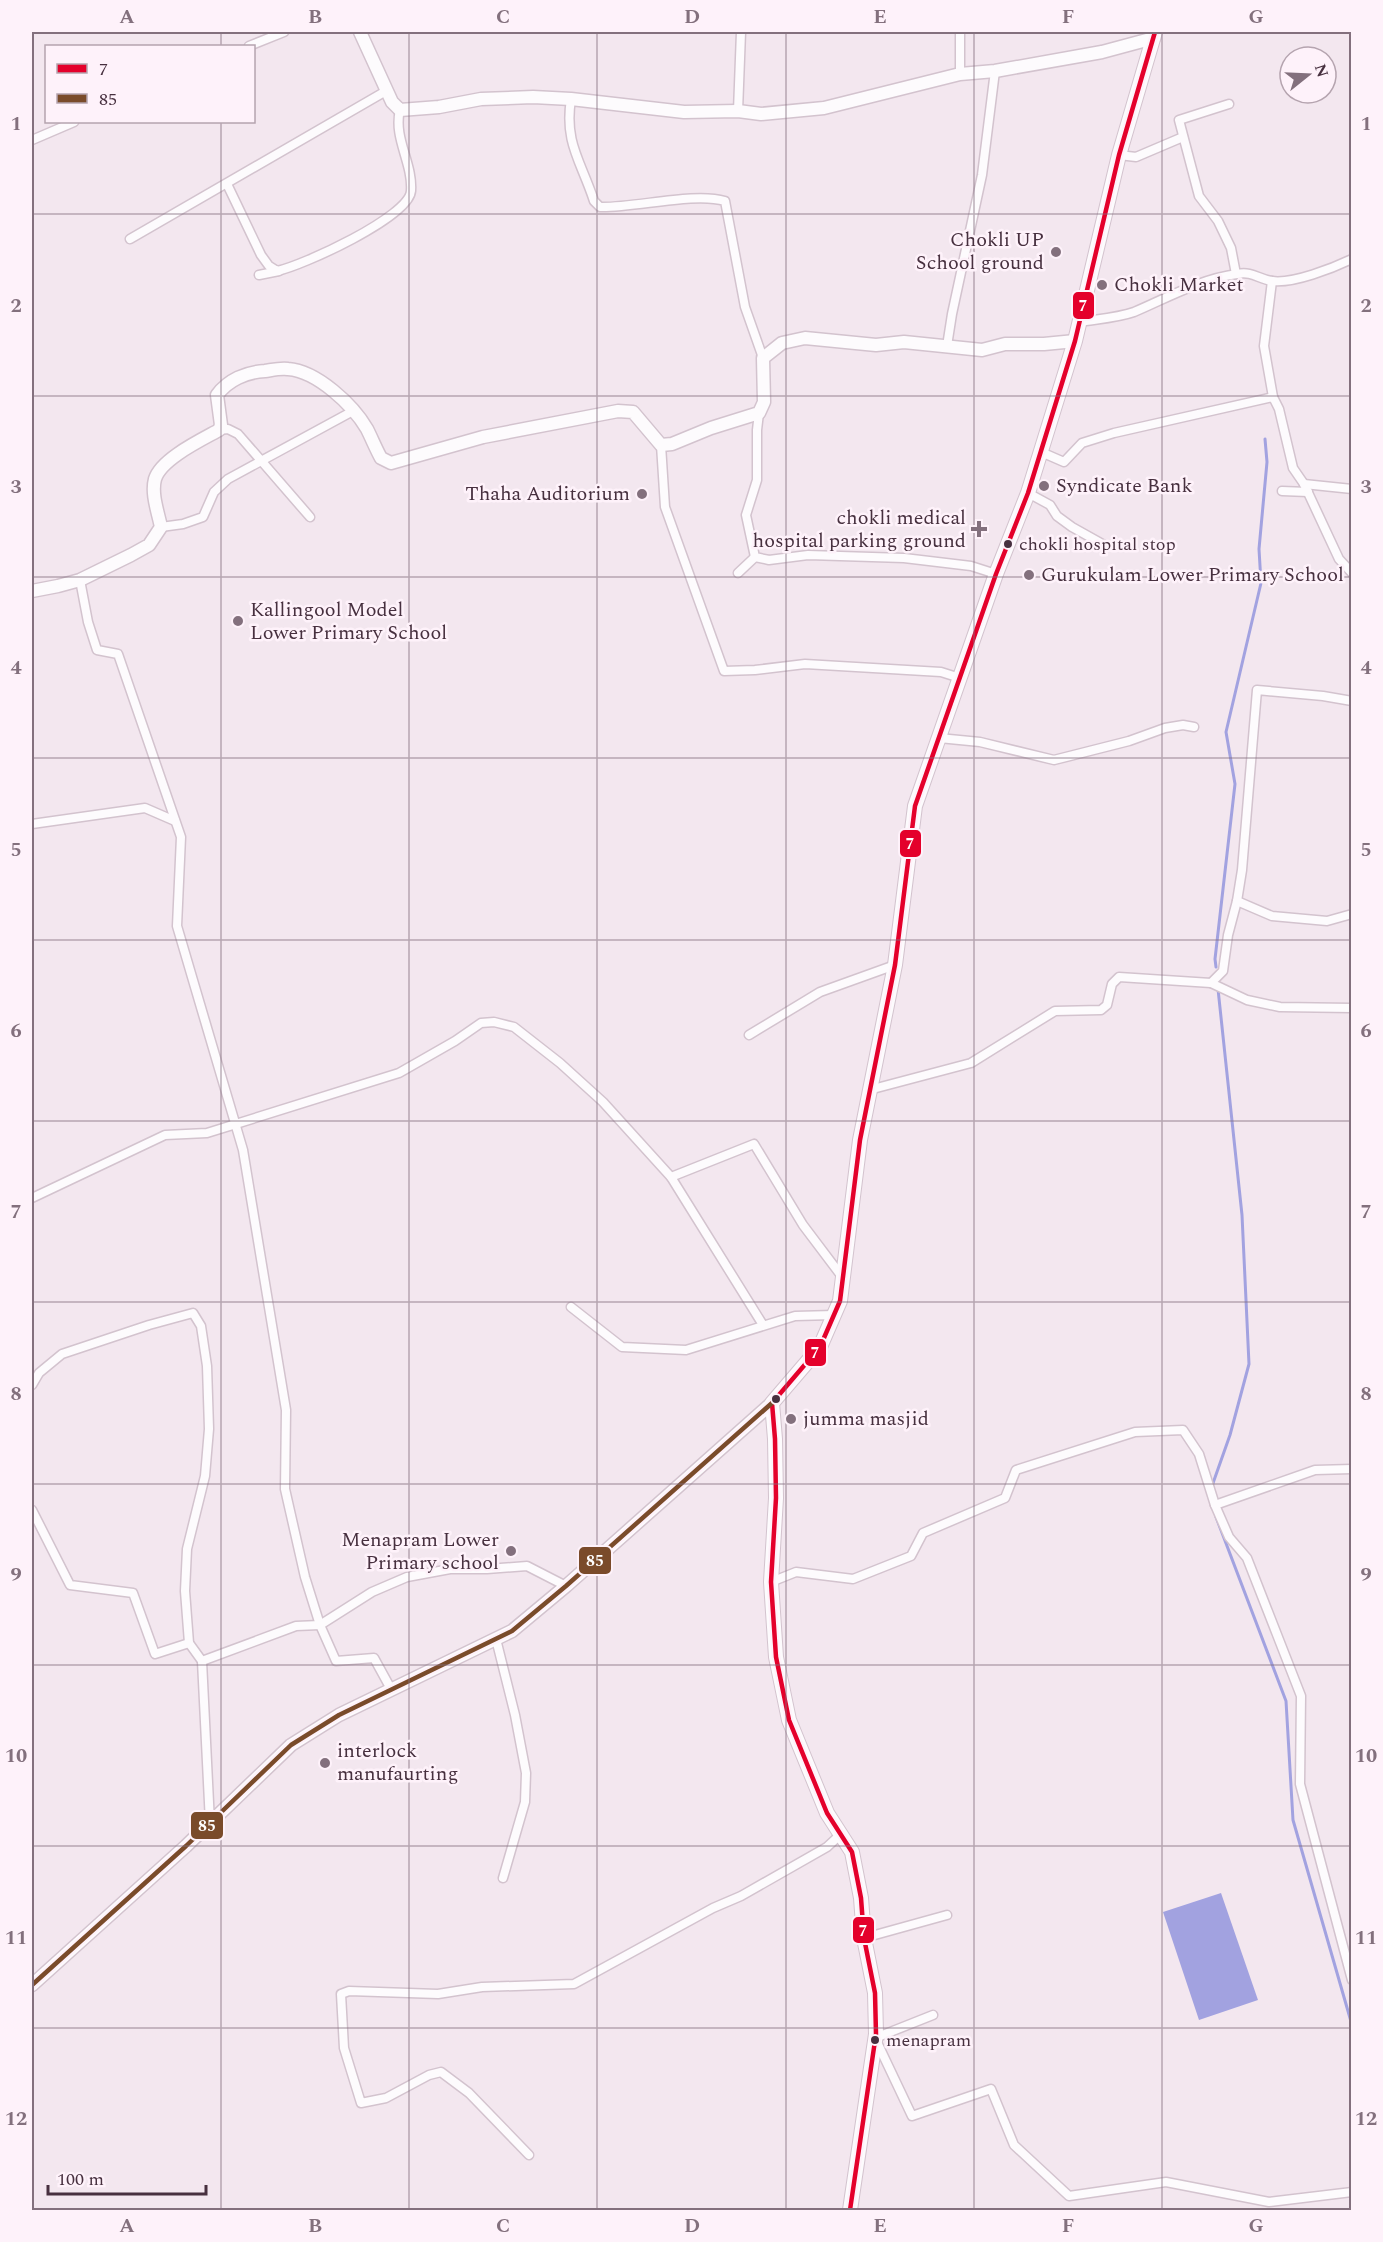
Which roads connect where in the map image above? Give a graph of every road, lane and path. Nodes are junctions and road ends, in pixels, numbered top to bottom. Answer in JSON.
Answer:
{"nodes":[{"id":1,"x":284,"y":32,"type":"edge"},
{"id":2,"x":360,"y":32,"type":"edge"},
{"id":3,"x":741,"y":32,"type":"edge"},
{"id":4,"x":960,"y":32,"type":"edge"},
{"id":5,"x":1154,"y":35,"type":"edge"},
{"id":6,"x":252,"y":45,"type":"edge"},
{"id":7,"x":995,"y":71,"type":"junction"},
{"id":8,"x":960,"y":74,"type":"junction"},
{"id":9,"x":386,"y":91,"type":"junction"},
{"id":10,"x":571,"y":99,"type":"junction"},
{"id":11,"x":1229,"y":104,"type":"dead end"},
{"id":12,"x":400,"y":110,"type":"junction"},
{"id":13,"x":738,"y":111,"type":"junction"},
{"id":14,"x":72,"y":123,"type":"edge"},
{"id":15,"x":1183,"y":137,"type":"junction"},
{"id":16,"x":32,"y":140,"type":"edge"},
{"id":17,"x":1119,"y":155,"type":"junction"},
{"id":18,"x":227,"y":184,"type":"junction"},
{"id":19,"x":130,"y":239,"type":"dead end"},
{"id":20,"x":1352,"y":259,"type":"edge"},
{"id":21,"x":286,"y":269,"type":"junction"},
{"id":22,"x":1236,"y":274,"type":"junction"},
{"id":23,"x":259,"y":275,"type":"dead end"},
{"id":24,"x":1272,"y":281,"type":"junction"},
{"id":25,"x":1079,"y":322,"type":"junction"},
{"id":26,"x":1075,"y":341,"type":"junction"},
{"id":27,"x":947,"y":346,"type":"junction"},
{"id":28,"x":764,"y":358,"type":"junction"},
{"id":29,"x":1273,"y":397,"type":"junction"},
{"id":30,"x":353,"y":411,"type":"junction"},
{"id":31,"x":759,"y":413,"type":"junction"},
{"id":32,"x":219,"y":430,"type":"junction"},
{"id":33,"x":661,"y":444,"type":"junction"},
{"id":34,"x":1041,"y":452,"type":"junction"},
{"id":35,"x":261,"y":461,"type":"junction"},
{"id":36,"x":1306,"y":488,"type":"junction"},
{"id":37,"x":1352,"y":489,"type":"edge"},
{"id":38,"x":1282,"y":491,"type":"dead end"},
{"id":39,"x":1028,"y":493,"type":"junction"},
{"id":40,"x":310,"y":517,"type":"dead end"},
{"id":41,"x":161,"y":527,"type":"junction"},
{"id":42,"x":1106,"y":546,"type":"dead end"},
{"id":43,"x":755,"y":557,"type":"junction"},
{"id":44,"x":738,"y":573,"type":"dead end"},
{"id":45,"x":1352,"y":573,"type":"edge"},
{"id":46,"x":996,"y":574,"type":"junction"},
{"id":47,"x":80,"y":580,"type":"junction"},
{"id":48,"x":32,"y":591,"type":"edge"},
{"id":49,"x":960,"y":678,"type":"junction"},
{"id":50,"x":1352,"y":701,"type":"edge"},
{"id":51,"x":1194,"y":727,"type":"dead end"},
{"id":52,"x":939,"y":738,"type":"junction"},
{"id":53,"x":176,"y":821,"type":"junction"},
{"id":54,"x":32,"y":824,"type":"edge"},
{"id":55,"x":1237,"y":901,"type":"junction"},
{"id":56,"x":1352,"y":914,"type":"edge"},
{"id":57,"x":895,"y":965,"type":"junction"},
{"id":58,"x":1211,"y":983,"type":"junction"},
{"id":59,"x":1352,"y":1008,"type":"edge"},
{"id":60,"x":749,"y":1035,"type":"dead end"},
{"id":61,"x":869,"y":1090,"type":"junction"},
{"id":62,"x":235,"y":1125,"type":"junction"},
{"id":63,"x":671,"y":1177,"type":"junction"},
{"id":64,"x":32,"y":1198,"type":"edge"},
{"id":65,"x":843,"y":1278,"type":"junction"},
{"id":66,"x":571,"y":1307,"type":"dead end"},
{"id":67,"x":834,"y":1315,"type":"junction"},
{"id":68,"x":763,"y":1325,"type":"junction"},
{"id":69,"x":32,"y":1385,"type":"edge"},
{"id":70,"x":772,"y":1403,"type":"junction"},
{"id":71,"x":1352,"y":1469,"type":"edge"},
{"id":72,"x":1214,"y":1502,"type":"junction"},
{"id":73,"x":32,"y":1510,"type":"edge"},
{"id":74,"x":771,"y":1582,"type":"junction"},
{"id":75,"x":566,"y":1586,"type":"junction"},
{"id":76,"x":320,"y":1625,"type":"junction"},
{"id":77,"x":496,"y":1639,"type":"junction"},
{"id":78,"x":189,"y":1643,"type":"junction"},
{"id":79,"x":202,"y":1661,"type":"junction"},
{"id":80,"x":391,"y":1689,"type":"junction"},
{"id":81,"x":210,"y":1823,"type":"junction"},
{"id":82,"x":841,"y":1834,"type":"junction"},
{"id":83,"x":503,"y":1878,"type":"dead end"},
{"id":84,"x":947,"y":1915,"type":"dead end"},
{"id":85,"x":864,"y":1938,"type":"junction"},
{"id":86,"x":1352,"y":1980,"type":"edge"},
{"id":87,"x":32,"y":1985,"type":"edge"},
{"id":88,"x":933,"y":2014,"type":"dead end"},
{"id":89,"x":876,"y":2038,"type":"junction"},
{"id":90,"x":529,"y":2155,"type":"dead end"},
{"id":91,"x":1352,"y":2192,"type":"edge"},
{"id":92,"x":850,"y":2211,"type":"edge"}],
"edges":[{"from":1,"to":6,"type":"street"},
{"from":2,"to":9,"type":"main road"},
{"from":3,"to":13,"type":"street"},
{"from":4,"to":8,"type":"street"},
{"from":5,"to":7,"type":"main road"},
{"from":5,"to":17,"type":"main road"},
{"from":7,"to":8,"type":"main road"},
{"from":7,"to":27,"type":"street"},
{"from":8,"to":13,"type":"main road"},
{"from":9,"to":12,"type":"main road"},
{"from":9,"to":18,"type":"street"},
{"from":10,"to":12,"type":"main road"},
{"from":10,"to":13,"type":"main road"},
{"from":10,"to":28,"type":"street"},
{"from":11,"to":15,"type":"street"},
{"from":12,"to":21,"type":"street"},
{"from":14,"to":16,"type":"street"},
{"from":15,"to":17,"type":"street"},
{"from":15,"to":22,"type":"street"},
{"from":17,"to":25,"type":"main road"},
{"from":18,"to":19,"type":"street"},
{"from":18,"to":21,"type":"street"},
{"from":20,"to":24,"type":"street"},
{"from":21,"to":23,"type":"street"},
{"from":22,"to":24,"type":"street"},
{"from":22,"to":25,"type":"street"},
{"from":24,"to":29,"type":"street"},
{"from":25,"to":26,"type":"main road"},
{"from":26,"to":27,"type":"main road"},
{"from":26,"to":34,"type":"main road"},
{"from":27,"to":28,"type":"main road"},
{"from":28,"to":31,"type":"main road"},
{"from":29,"to":34,"type":"street"},
{"from":29,"to":36,"type":"street"},
{"from":30,"to":32,"type":"main road"},
{"from":30,"to":33,"type":"main road"},
{"from":30,"to":35,"type":"street"},
{"from":31,"to":33,"type":"main road"},
{"from":31,"to":43,"type":"street"},
{"from":32,"to":35,"type":"street"},
{"from":32,"to":41,"type":"main road"},
{"from":33,"to":49,"type":"street"},
{"from":34,"to":39,"type":"main road"},
{"from":35,"to":40,"type":"street"},
{"from":35,"to":41,"type":"street"},
{"from":36,"to":37,"type":"street"},
{"from":36,"to":38,"type":"street"},
{"from":36,"to":45,"type":"street"},
{"from":39,"to":42,"type":"street"},
{"from":39,"to":46,"type":"main road"},
{"from":41,"to":47,"type":"main road"},
{"from":43,"to":44,"type":"street"},
{"from":43,"to":46,"type":"street"},
{"from":46,"to":49,"type":"main road"},
{"from":47,"to":48,"type":"main road"},
{"from":47,"to":53,"type":"street"},
{"from":49,"to":52,"type":"main road"},
{"from":50,"to":55,"type":"street"},
{"from":51,"to":52,"type":"street"},
{"from":52,"to":57,"type":"main road"},
{"from":53,"to":54,"type":"street"},
{"from":53,"to":62,"type":"street"},
{"from":55,"to":56,"type":"street"},
{"from":55,"to":58,"type":"street"},
{"from":57,"to":60,"type":"street"},
{"from":57,"to":61,"type":"main road"},
{"from":58,"to":59,"type":"street"},
{"from":58,"to":61,"type":"street"},
{"from":61,"to":65,"type":"main road"},
{"from":62,"to":63,"type":"street"},
{"from":62,"to":64,"type":"street"},
{"from":62,"to":76,"type":"street"},
{"from":63,"to":65,"type":"street"},
{"from":63,"to":68,"type":"street"},
{"from":65,"to":67,"type":"main road"},
{"from":66,"to":68,"type":"street"},
{"from":67,"to":68,"type":"street"},
{"from":67,"to":70,"type":"main road"},
{"from":69,"to":78,"type":"street"},
{"from":70,"to":74,"type":"main road"},
{"from":70,"to":75,"type":"main road"},
{"from":71,"to":72,"type":"street"},
{"from":72,"to":74,"type":"street"},
{"from":72,"to":86,"type":"street"},
{"from":73,"to":78,"type":"street"},
{"from":74,"to":82,"type":"main road"},
{"from":75,"to":76,"type":"street"},
{"from":75,"to":77,"type":"main road"},
{"from":76,"to":79,"type":"street"},
{"from":76,"to":80,"type":"street"},
{"from":77,"to":80,"type":"main road"},
{"from":77,"to":83,"type":"street"},
{"from":78,"to":79,"type":"street"},
{"from":79,"to":81,"type":"street"},
{"from":80,"to":81,"type":"main road"},
{"from":81,"to":87,"type":"main road"},
{"from":82,"to":85,"type":"main road"},
{"from":82,"to":90,"type":"street"},
{"from":84,"to":85,"type":"street"},
{"from":85,"to":89,"type":"main road"},
{"from":88,"to":89,"type":"street"},
{"from":89,"to":91,"type":"street"},
{"from":89,"to":92,"type":"main road"}]}
